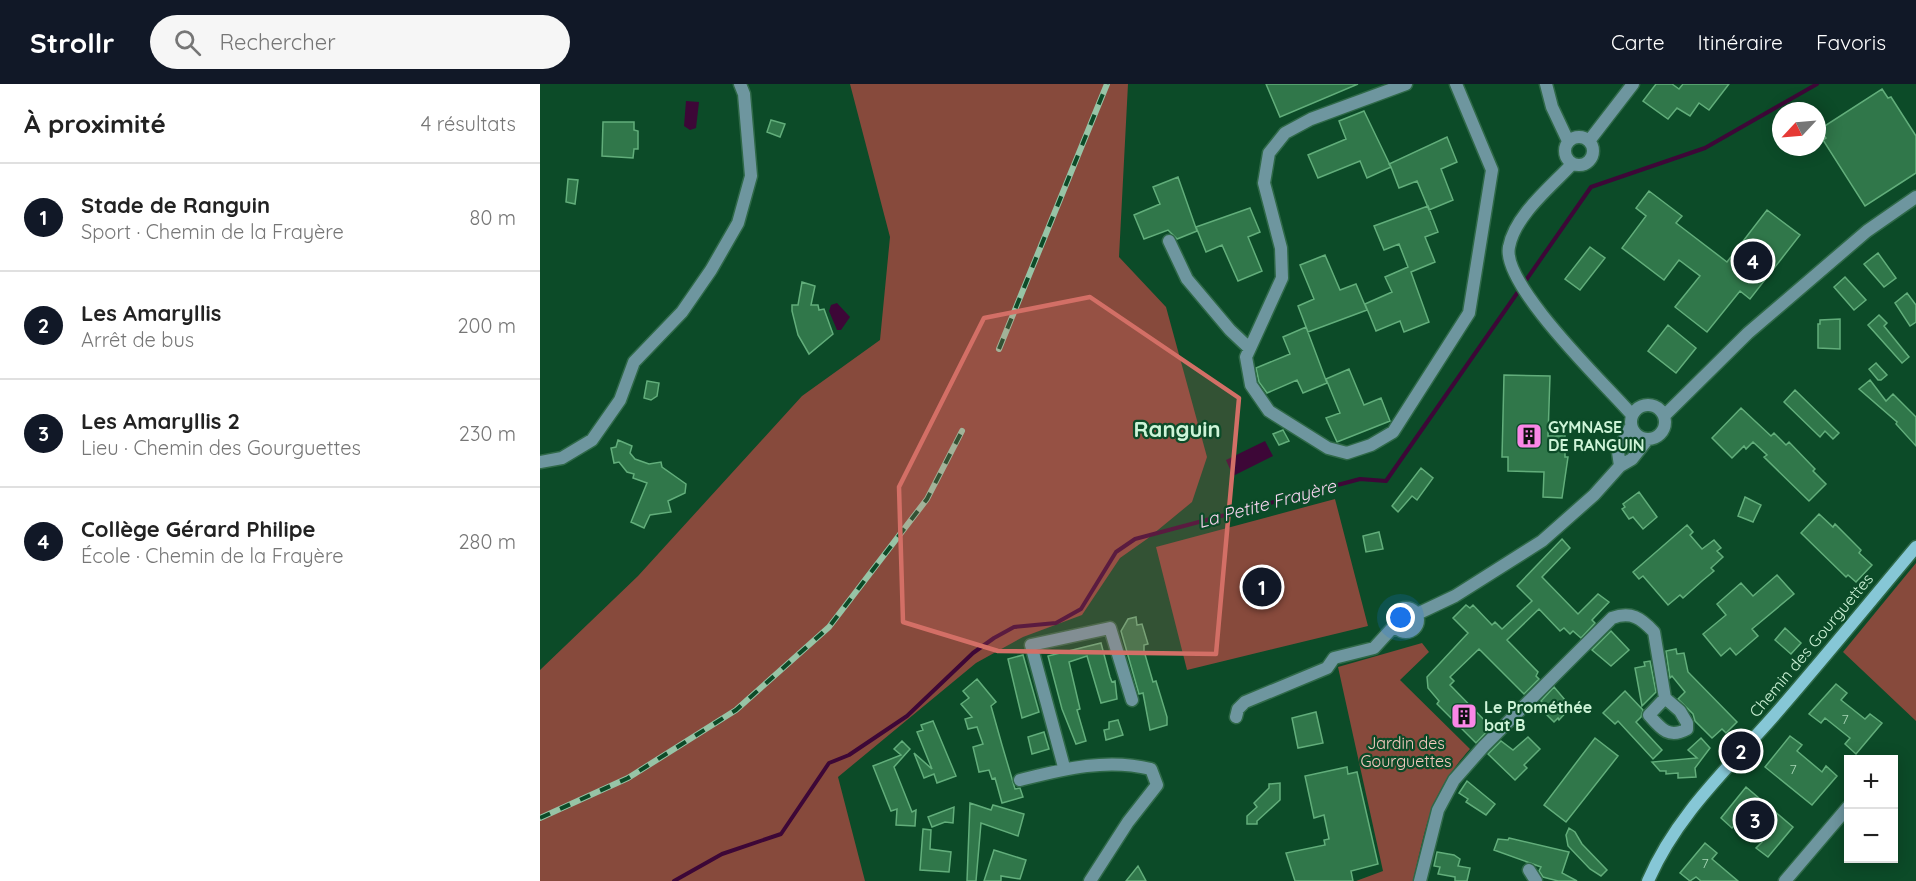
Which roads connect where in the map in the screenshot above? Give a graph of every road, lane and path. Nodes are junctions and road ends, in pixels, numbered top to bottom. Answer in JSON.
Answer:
{"nodes":[{"id":1,"x":740,"y":84,"type":"edge"},
{"id":2,"x":1406,"y":84,"type":"edge"},
{"id":3,"x":1456,"y":84,"type":"edge"},
{"id":4,"x":1546,"y":84,"type":"edge"},
{"id":5,"x":1633,"y":84,"type":"edge"},
{"id":6,"x":1568,"y":141,"type":"junction"},
{"id":7,"x":1589,"y":141,"type":"junction"},
{"id":8,"x":1572,"y":164,"type":"junction"},
{"id":9,"x":1916,"y":196,"type":"edge"},
{"id":10,"x":1168,"y":241,"type":"dead end"},
{"id":11,"x":1249,"y":348,"type":"junction"},
{"id":12,"x":1664,"y":416,"type":"junction"},
{"id":13,"x":1631,"y":421,"type":"junction"},
{"id":14,"x":1647,"y":440,"type":"junction"},
{"id":15,"x":540,"y":462,"type":"edge"},
{"id":16,"x":1620,"y":466,"type":"junction"},
{"id":17,"x":1916,"y":547,"type":"edge"},
{"id":18,"x":1665,"y":698,"type":"dead end"},
{"id":19,"x":1132,"y":700,"type":"dead end"},
{"id":20,"x":1236,"y":717,"type":"dead end"},
{"id":21,"x":1064,"y":767,"type":"junction"},
{"id":22,"x":1020,"y":780,"type":"dead end"},
{"id":23,"x":1846,"y":809,"type":"edge"},
{"id":24,"x":1090,"y":881,"type":"edge"},
{"id":25,"x":1420,"y":881,"type":"edge"},
{"id":26,"x":1648,"y":881,"type":"edge"},
{"id":27,"x":1785,"y":881,"type":"edge"}],
"edges":[{"from":1,"to":15,"type":"street"},
{"from":2,"to":11,"type":"street"},
{"from":3,"to":11,"type":"street"},
{"from":4,"to":6,"type":"street"},
{"from":5,"to":7,"type":"street"},
{"from":6,"to":7,"type":"street"},
{"from":6,"to":8,"type":"street"},
{"from":7,"to":8,"type":"street"},
{"from":8,"to":13,"type":"street"},
{"from":9,"to":12,"type":"street"},
{"from":10,"to":11,"type":"street"},
{"from":12,"to":13,"type":"street"},
{"from":12,"to":14,"type":"street"},
{"from":13,"to":14,"type":"street"},
{"from":13,"to":16,"type":"street"},
{"from":14,"to":16,"type":"street"},
{"from":16,"to":20,"type":"street"},
{"from":17,"to":26,"type":"main road","name":"Chemin des Gourguettes"},
{"from":18,"to":25,"type":"street"},
{"from":19,"to":21,"type":"street"},
{"from":21,"to":22,"type":"street"},
{"from":21,"to":24,"type":"street"},
{"from":23,"to":27,"type":"street"}]}
